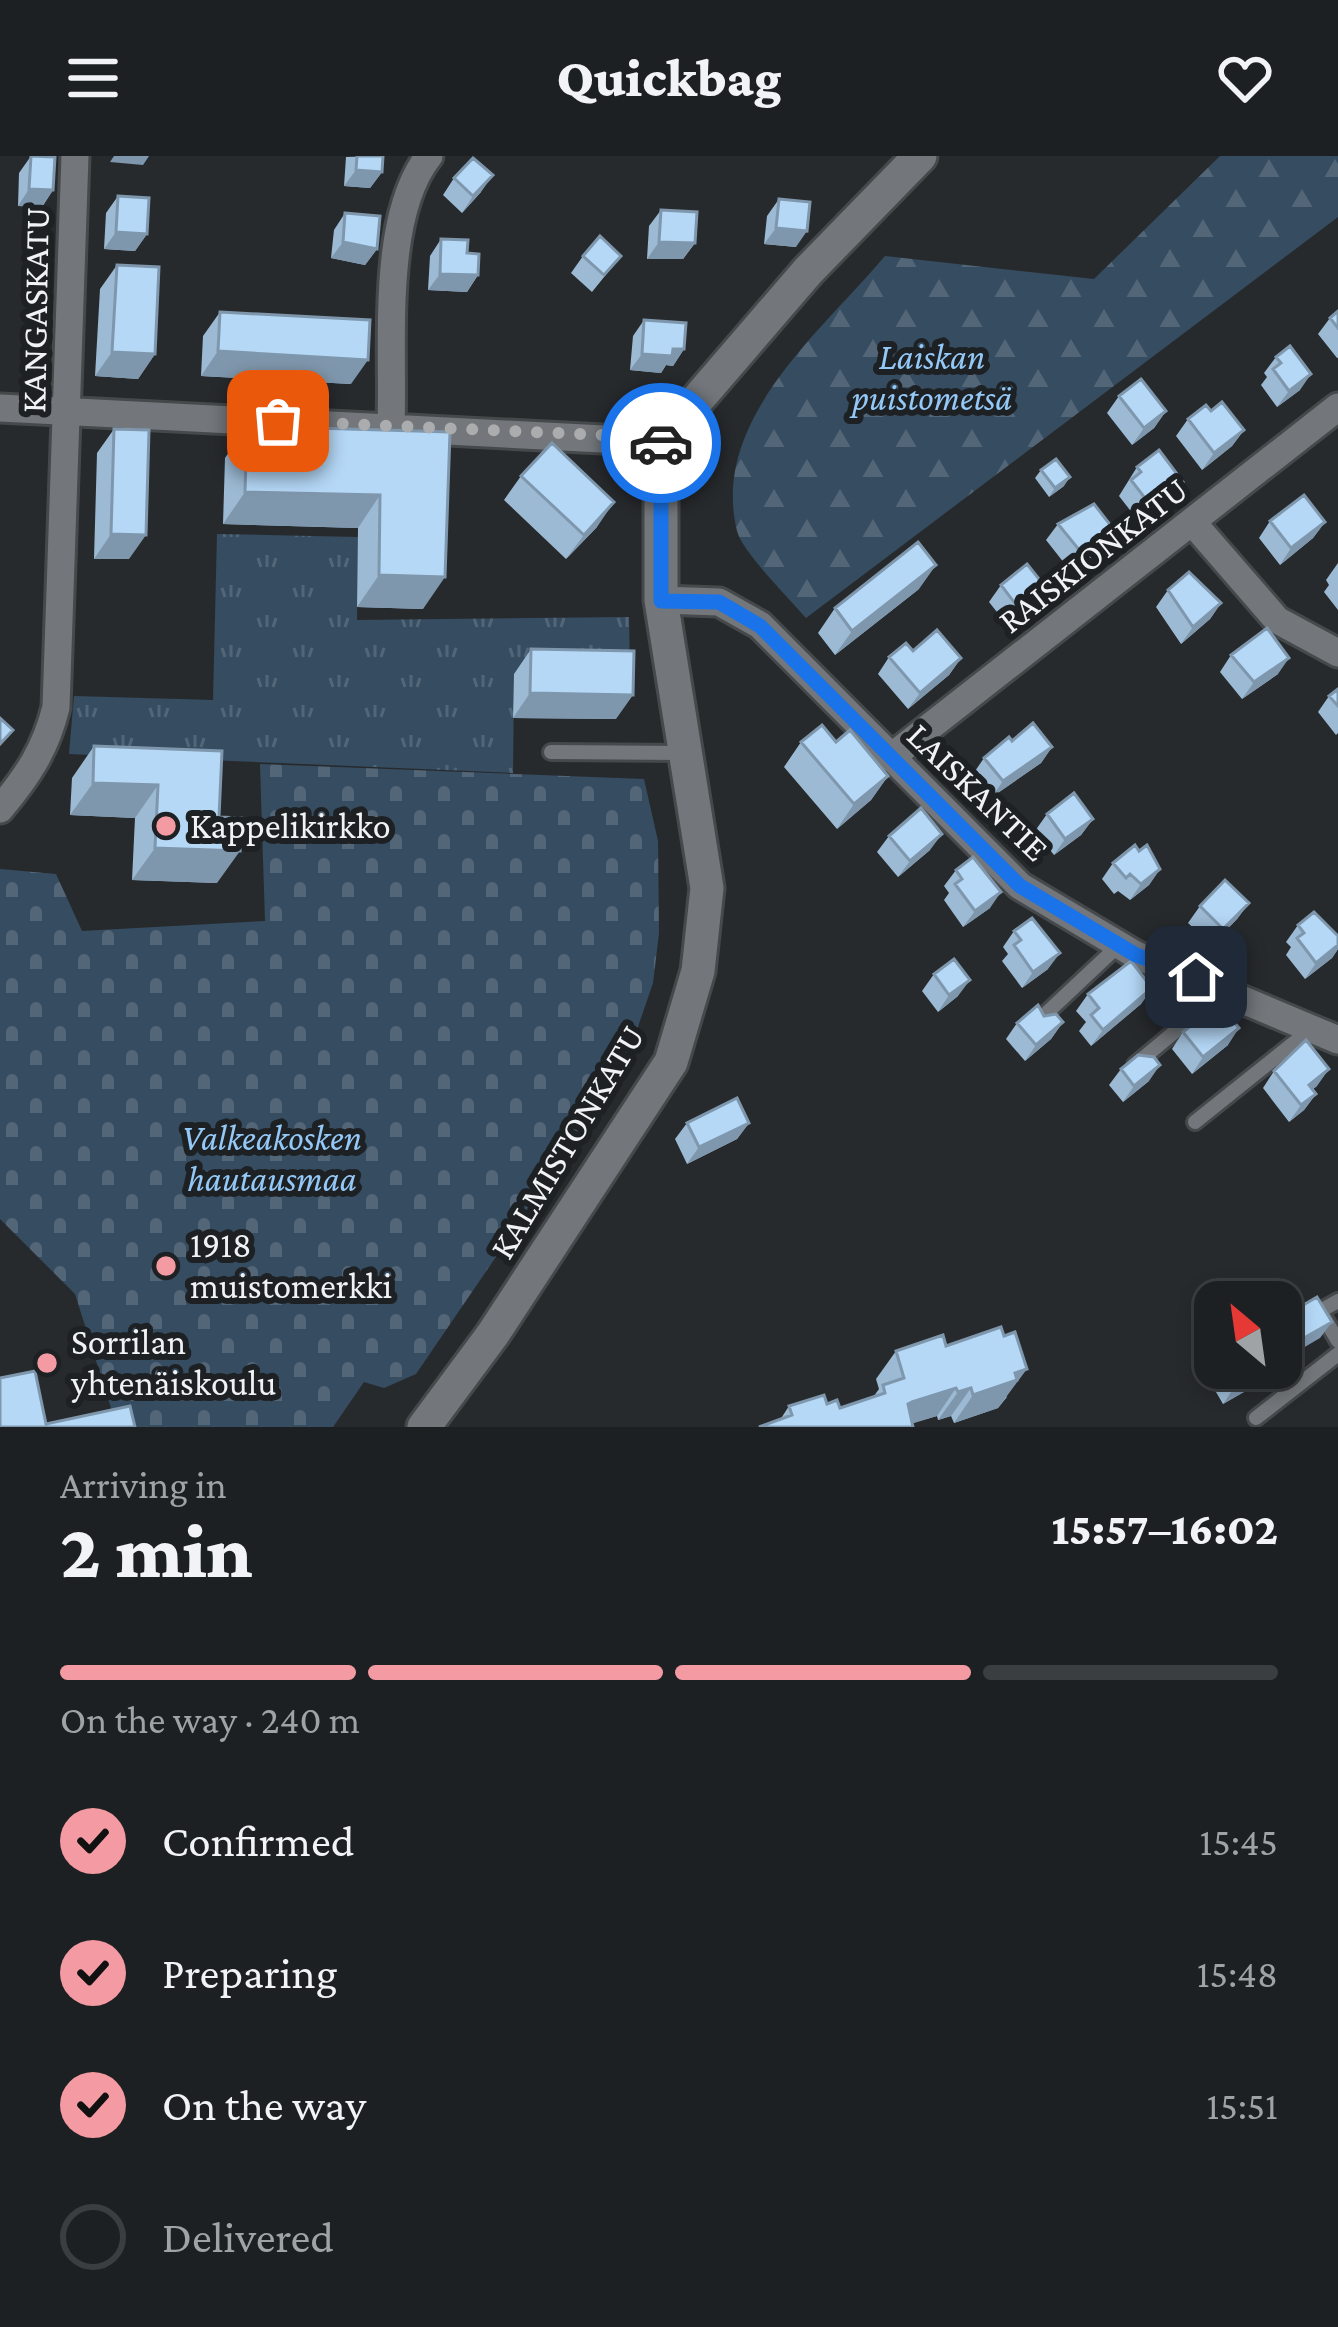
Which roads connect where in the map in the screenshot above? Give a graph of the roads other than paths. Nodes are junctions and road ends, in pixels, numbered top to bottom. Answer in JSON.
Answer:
{"nodes":[{"id":1,"x":75,"y":156,"type":"edge"},
{"id":2,"x":429,"y":156,"type":"edge"},
{"id":3,"x":920,"y":156,"type":"edge"},
{"id":4,"x":1338,"y":407,"type":"edge"},
{"id":5,"x":0,"y":408,"type":"edge"},
{"id":6,"x":68,"y":411,"type":"junction"},
{"id":7,"x":391,"y":426,"type":"junction"},
{"id":8,"x":661,"y":442,"type":"junction"},
{"id":9,"x":1192,"y":523,"type":"junction"},
{"id":10,"x":661,"y":601,"type":"junction"},
{"id":11,"x":1338,"y":653,"type":"edge"},
{"id":12,"x":551,"y":752,"type":"dead end"},
{"id":13,"x":684,"y":753,"type":"junction"},
{"id":14,"x":890,"y":758,"type":"junction"},
{"id":15,"x":0,"y":809,"type":"edge"},
{"id":16,"x":1119,"y":945,"type":"junction"},
{"id":17,"x":1226,"y":988,"type":"junction"},
{"id":18,"x":1037,"y":1022,"type":"edge"},
{"id":19,"x":1326,"y":1033,"type":"edge"},
{"id":20,"x":1135,"y":1064,"type":"edge"},
{"id":21,"x":1195,"y":1122,"type":"dead end"},
{"id":22,"x":1338,"y":1300,"type":"edge"},
{"id":23,"x":1338,"y":1341,"type":"edge"},
{"id":24,"x":1338,"y":1354,"type":"edge"},
{"id":25,"x":1256,"y":1418,"type":"dead end"},
{"id":26,"x":424,"y":1427,"type":"edge"}],
"edges":[{"from":1,"to":6,"type":"street","name":"KANGASKATU"},
{"from":2,"to":7,"type":"street"},
{"from":3,"to":8,"type":"street"},
{"from":4,"to":9,"type":"street","name":"RAISKIONKATU"},
{"from":5,"to":6,"type":"street"},
{"from":6,"to":7,"type":"street"},
{"from":6,"to":15,"type":"street","name":"KANGASKATU"},
{"from":7,"to":8,"type":"street"},
{"from":8,"to":10,"type":"street","name":"KALMISTONKATU"},
{"from":9,"to":11,"type":"street"},
{"from":9,"to":14,"type":"street","name":"RAISKIONKATU"},
{"from":10,"to":13,"type":"street","name":"KALMISTONKATU"},
{"from":10,"to":14,"type":"street","name":"LAISKANTIE"},
{"from":12,"to":13,"type":"lane"},
{"from":13,"to":26,"type":"street","name":"KALMISTONKATU"},
{"from":14,"to":16,"type":"street","name":"LAISKANTIE"},
{"from":16,"to":17,"type":"street","name":"LAISKANTIE"},
{"from":16,"to":18,"type":"lane"},
{"from":17,"to":19,"type":"street","name":"LAISKANTIE"},
{"from":17,"to":20,"type":"lane"},
{"from":19,"to":21,"type":"lane"},
{"from":22,"to":23,"type":"lane"},
{"from":24,"to":25,"type":"lane"}]}
